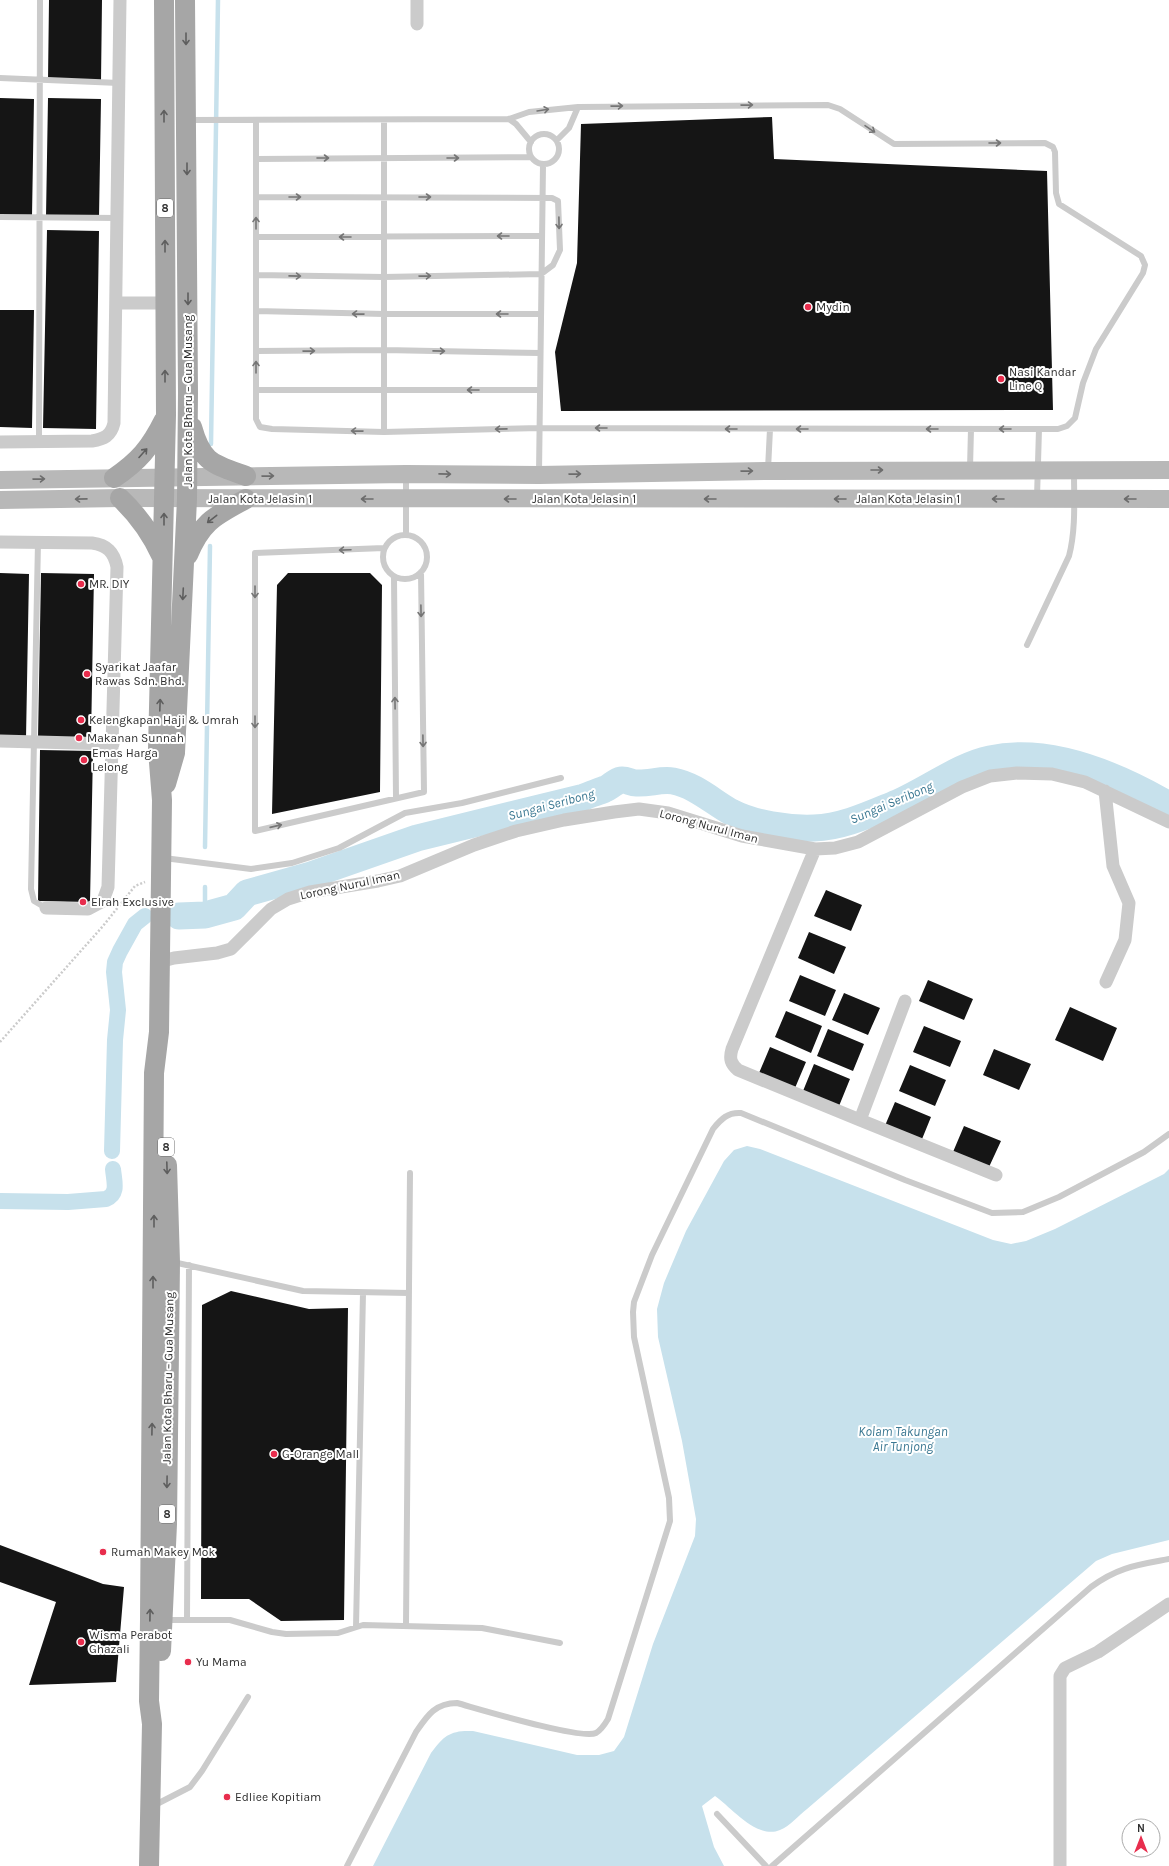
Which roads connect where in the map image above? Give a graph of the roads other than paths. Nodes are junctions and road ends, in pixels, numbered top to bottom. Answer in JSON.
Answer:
{"nodes":[{"id":1,"x":40,"y":0,"type":"edge"},
{"id":2,"x":120,"y":0,"type":"edge"},
{"id":3,"x":164,"y":0,"type":"edge"},
{"id":4,"x":185,"y":0,"type":"edge"},
{"id":5,"x":417,"y":0,"type":"edge"},
{"id":6,"x":417,"y":24,"type":"dead end"},
{"id":7,"x":0,"y":78,"type":"edge"},
{"id":8,"x":39,"y":80,"type":"junction"},
{"id":9,"x":119,"y":83,"type":"junction"},
{"id":10,"x":578,"y":107,"type":"junction"},
{"id":11,"x":508,"y":119,"type":"junction"},
{"id":12,"x":194,"y":120,"type":"junction"},
{"id":13,"x":256,"y":120,"type":"junction"},
{"id":14,"x":384,"y":120,"type":"junction"},
{"id":15,"x":557,"y":140,"type":"junction"},
{"id":16,"x":531,"y":142,"type":"junction"},
{"id":17,"x":531,"y":157,"type":"junction"},
{"id":18,"x":256,"y":158,"type":"junction"},
{"id":19,"x":384,"y":158,"type":"junction"},
{"id":20,"x":543,"y":165,"type":"junction"},
{"id":21,"x":256,"y":197,"type":"junction"},
{"id":22,"x":384,"y":197,"type":"junction"},
{"id":23,"x":542,"y":197,"type":"junction"},
{"id":24,"x":0,"y":217,"type":"edge"},
{"id":25,"x":40,"y":217,"type":"junction"},
{"id":26,"x":117,"y":218,"type":"junction"},
{"id":27,"x":542,"y":236,"type":"junction"},
{"id":28,"x":256,"y":237,"type":"junction"},
{"id":29,"x":384,"y":237,"type":"junction"},
{"id":30,"x":542,"y":274,"type":"junction"},
{"id":31,"x":256,"y":275,"type":"junction"},
{"id":32,"x":384,"y":277,"type":"junction"},
{"id":33,"x":116,"y":303,"type":"junction"},
{"id":34,"x":165,"y":303,"type":"junction"},
{"id":35,"x":256,"y":311,"type":"junction"},
{"id":36,"x":384,"y":314,"type":"junction"},
{"id":37,"x":541,"y":314,"type":"junction"},
{"id":38,"x":384,"y":350,"type":"junction"},
{"id":39,"x":256,"y":351,"type":"junction"},
{"id":40,"x":540,"y":353,"type":"junction"},
{"id":41,"x":384,"y":389,"type":"junction"},
{"id":42,"x":256,"y":390,"type":"junction"},
{"id":43,"x":540,"y":390,"type":"junction"},
{"id":44,"x":166,"y":415,"type":"junction"},
{"id":45,"x":188,"y":415,"type":"junction"},
{"id":46,"x":540,"y":428,"type":"junction"},
{"id":47,"x":770,"y":429,"type":"junction"},
{"id":48,"x":971,"y":429,"type":"junction"},
{"id":49,"x":1039,"y":429,"type":"junction"},
{"id":50,"x":384,"y":432,"type":"junction"},
{"id":51,"x":39,"y":441,"type":"junction"},
{"id":52,"x":0,"y":442,"type":"edge"},
{"id":53,"x":970,"y":470,"type":"junction"},
{"id":54,"x":1037,"y":470,"type":"junction"},
{"id":55,"x":1074,"y":470,"type":"junction"},
{"id":56,"x":1169,"y":470,"type":"edge"},
{"id":57,"x":768,"y":471,"type":"junction"},
{"id":58,"x":406,"y":474,"type":"junction"},
{"id":59,"x":539,"y":475,"type":"junction"},
{"id":60,"x":165,"y":476,"type":"junction"},
{"id":61,"x":188,"y":476,"type":"junction"},
{"id":62,"x":246,"y":476,"type":"junction"},
{"id":63,"x":114,"y":478,"type":"junction"},
{"id":64,"x":0,"y":480,"type":"edge"},
{"id":65,"x":120,"y":498,"type":"junction"},
{"id":66,"x":164,"y":499,"type":"junction"},
{"id":67,"x":188,"y":499,"type":"junction"},
{"id":68,"x":246,"y":499,"type":"junction"},
{"id":69,"x":406,"y":499,"type":"junction"},
{"id":70,"x":1037,"y":499,"type":"junction"},
{"id":71,"x":1074,"y":499,"type":"junction"},
{"id":72,"x":1169,"y":499,"type":"edge"},
{"id":73,"x":0,"y":500,"type":"edge"},
{"id":74,"x":406,"y":535,"type":"junction"},
{"id":75,"x":0,"y":542,"type":"edge"},
{"id":76,"x":38,"y":542,"type":"junction"},
{"id":77,"x":384,"y":548,"type":"junction"},
{"id":78,"x":164,"y":561,"type":"junction"},
{"id":79,"x":185,"y":562,"type":"junction"},
{"id":80,"x":421,"y":572,"type":"junction"},
{"id":81,"x":394,"y":576,"type":"junction"},
{"id":82,"x":1027,"y":645,"type":"dead end"},
{"id":83,"x":0,"y":741,"type":"edge"},
{"id":84,"x":34,"y":742,"type":"junction"},
{"id":85,"x":113,"y":744,"type":"junction"},
{"id":86,"x":561,"y":778,"type":"dead end"},
{"id":87,"x":1105,"y":791,"type":"junction"},
{"id":88,"x":396,"y":798,"type":"junction"},
{"id":89,"x":162,"y":800,"type":"junction"},
{"id":90,"x":1169,"y":822,"type":"edge"},
{"id":91,"x":815,"y":849,"type":"junction"},
{"id":92,"x":160,"y":857,"type":"junction"},
{"id":93,"x":46,"y":908,"type":"joint"},
{"id":94,"x":159,"y":962,"type":"junction"},
{"id":95,"x":1106,"y":982,"type":"dead end"},
{"id":96,"x":905,"y":1001,"type":"dead end"},
{"id":97,"x":860,"y":1120,"type":"junction"},
{"id":98,"x":1169,"y":1134,"type":"edge"},
{"id":99,"x":410,"y":1173,"type":"dead end"},
{"id":100,"x":996,"y":1175,"type":"dead end"},
{"id":101,"x":162,"y":1261,"type":"junction"},
{"id":102,"x":189,"y":1265,"type":"junction"},
{"id":103,"x":409,"y":1292,"type":"junction"},
{"id":104,"x":363,"y":1293,"type":"junction"},
{"id":105,"x":174,"y":1303,"type":"junction"},
{"id":106,"x":1169,"y":1559,"type":"edge"},
{"id":107,"x":1169,"y":1604,"type":"edge"},
{"id":108,"x":164,"y":1620,"type":"junction"},
{"id":109,"x":187,"y":1620,"type":"junction"},
{"id":110,"x":406,"y":1625,"type":"junction"},
{"id":111,"x":356,"y":1627,"type":"junction"},
{"id":112,"x":560,"y":1643,"type":"dead end"},
{"id":113,"x":248,"y":1696,"type":"dead end"},
{"id":114,"x":152,"y":1724,"type":"junction"},
{"id":115,"x":150,"y":1807,"type":"junction"},
{"id":116,"x":718,"y":1814,"type":"dead end"},
{"id":117,"x":149,"y":1866,"type":"edge"},
{"id":118,"x":347,"y":1866,"type":"edge"},
{"id":119,"x":766,"y":1866,"type":"edge"},
{"id":120,"x":772,"y":1866,"type":"edge"},
{"id":121,"x":1060,"y":1866,"type":"edge"}],
"edges":[{"from":1,"to":8,"type":"lane"},
{"from":2,"to":9,"type":"street"},
{"from":34,"to":3,"type":"main road","name":"Jalan Kota Bharu – Gua Musang","number":"8","one_way":true},
{"from":4,"to":12,"type":"main road","name":"Jalan Kota Bharu – Gua Musang","number":"8","one_way":true},
{"from":5,"to":6,"type":"street"},
{"from":7,"to":8,"type":"lane"},
{"from":8,"to":9,"type":"lane"},
{"from":8,"to":25,"type":"lane"},
{"from":9,"to":26,"type":"street"},
{"from":11,"to":10,"type":"lane","one_way":true},
{"from":10,"to":15,"type":"lane"},
{"from":10,"to":49,"type":"lane","one_way":true},
{"from":11,"to":14,"type":"lane"},
{"from":11,"to":16,"type":"lane"},
{"from":12,"to":13,"type":"lane"},
{"from":12,"to":45,"type":"main road","name":"Jalan Kota Bharu – Gua Musang","number":"8","one_way":true},
{"from":13,"to":14,"type":"lane"},
{"from":13,"to":18,"type":"lane"},
{"from":14,"to":19,"type":"lane"},
{"from":15,"to":16,"type":"lane"},
{"from":15,"to":20,"type":"lane"},
{"from":16,"to":17,"type":"lane"},
{"from":19,"to":17,"type":"lane","one_way":true},
{"from":17,"to":20,"type":"lane"},
{"from":18,"to":19,"type":"lane","one_way":true},
{"from":18,"to":21,"type":"lane"},
{"from":19,"to":22,"type":"lane"},
{"from":20,"to":23,"type":"lane"},
{"from":21,"to":22,"type":"lane","one_way":true},
{"from":28,"to":21,"type":"lane","one_way":true},
{"from":22,"to":23,"type":"lane","one_way":true},
{"from":22,"to":29,"type":"lane"},
{"from":23,"to":27,"type":"lane"},
{"from":23,"to":30,"type":"lane","one_way":true},
{"from":24,"to":25,"type":"lane"},
{"from":25,"to":26,"type":"lane"},
{"from":25,"to":51,"type":"lane"},
{"from":26,"to":33,"type":"street"},
{"from":27,"to":29,"type":"lane","one_way":true},
{"from":27,"to":30,"type":"lane"},
{"from":29,"to":28,"type":"lane","one_way":true},
{"from":28,"to":31,"type":"lane"},
{"from":29,"to":32,"type":"lane"},
{"from":32,"to":30,"type":"lane","one_way":true},
{"from":30,"to":37,"type":"lane"},
{"from":31,"to":32,"type":"lane","one_way":true},
{"from":31,"to":35,"type":"lane"},
{"from":32,"to":36,"type":"lane"},
{"from":33,"to":34,"type":"street"},
{"from":33,"to":51,"type":"street"},
{"from":44,"to":34,"type":"main road","name":"Jalan Kota Bharu – Gua Musang","number":"8","one_way":true},
{"from":36,"to":35,"type":"lane","one_way":true},
{"from":35,"to":39,"type":"lane"},
{"from":37,"to":36,"type":"lane","one_way":true},
{"from":36,"to":38,"type":"lane"},
{"from":37,"to":40,"type":"lane"},
{"from":39,"to":38,"type":"lane","one_way":true},
{"from":38,"to":40,"type":"lane","one_way":true},
{"from":38,"to":41,"type":"lane"},
{"from":42,"to":39,"type":"lane","one_way":true},
{"from":40,"to":43,"type":"lane"},
{"from":41,"to":42,"type":"lane"},
{"from":43,"to":41,"type":"lane","one_way":true},
{"from":41,"to":50,"type":"lane"},
{"from":50,"to":42,"type":"lane","one_way":true},
{"from":43,"to":46,"type":"lane"},
{"from":44,"to":60,"type":"main road","name":"Jalan Kota Bharu – Gua Musang","number":"8"},
{"from":63,"to":44,"type":"main road","one_way":true},
{"from":45,"to":61,"type":"main road","name":"Jalan Kota Bharu – Gua Musang","number":"8"},
{"from":45,"to":62,"type":"main road"},
{"from":47,"to":46,"type":"lane","one_way":true},
{"from":46,"to":50,"type":"lane","one_way":true},
{"from":46,"to":59,"type":"lane"},
{"from":48,"to":47,"type":"lane","one_way":true},
{"from":47,"to":57,"type":"lane"},
{"from":49,"to":48,"type":"lane","one_way":true},
{"from":48,"to":53,"type":"lane"},
{"from":49,"to":54,"type":"lane"},
{"from":51,"to":52,"type":"street"},
{"from":53,"to":54,"type":"street"},
{"from":57,"to":53,"type":"street","one_way":true},
{"from":54,"to":55,"type":"street"},
{"from":54,"to":70,"type":"lane"},
{"from":55,"to":56,"type":"street"},
{"from":55,"to":71,"type":"lane"},
{"from":59,"to":57,"type":"street","one_way":true},
{"from":58,"to":59,"type":"street","one_way":true},
{"from":62,"to":58,"type":"street","one_way":true},
{"from":58,"to":69,"type":"lane"},
{"from":60,"to":61,"type":"street"},
{"from":60,"to":63,"type":"street"},
{"from":60,"to":66,"type":"main road","name":"Jalan Kota Bharu – Gua Musang","number":"8"},
{"from":61,"to":62,"type":"street"},
{"from":61,"to":67,"type":"main road","name":"Jalan Kota Bharu – Gua Musang","number":"8"},
{"from":64,"to":63,"type":"street","one_way":true},
{"from":65,"to":66,"type":"street","name":"Jalan Kota Jelasin 1"},
{"from":65,"to":73,"type":"street","name":"Jalan Kota Jelasin 1","one_way":true},
{"from":65,"to":78,"type":"main road"},
{"from":66,"to":67,"type":"street","name":"Jalan Kota Jelasin 1"},
{"from":78,"to":66,"type":"main road","name":"Jalan Kota Bharu – Gua Musang","number":"8","one_way":true},
{"from":67,"to":68,"type":"street","name":"Jalan Kota Jelasin 1"},
{"from":67,"to":79,"type":"main road","name":"Jalan Kota Bharu – Gua Musang","number":"8"},
{"from":69,"to":68,"type":"street","name":"Jalan Kota Jelasin 1","one_way":true},
{"from":68,"to":79,"type":"main road","one_way":true},
{"from":70,"to":69,"type":"street","name":"Jalan Kota Jelasin 1","one_way":true},
{"from":69,"to":74,"type":"lane"},
{"from":70,"to":71,"type":"street","name":"Jalan Kota Jelasin 1"},
{"from":72,"to":71,"type":"street","name":"Jalan Kota Jelasin 1","one_way":true},
{"from":71,"to":82,"type":"lane"},
{"from":74,"to":77,"type":"lane"},
{"from":74,"to":80,"type":"lane"},
{"from":75,"to":76,"type":"street"},
{"from":76,"to":84,"type":"lane"},
{"from":76,"to":85,"type":"street"},
{"from":77,"to":81,"type":"lane"},
{"from":77,"to":88,"type":"lane","one_way":true},
{"from":89,"to":78,"type":"main road","name":"Jalan Kota Bharu – Gua Musang","number":"8","one_way":true},
{"from":79,"to":89,"type":"main road","name":"Jalan Kota Bharu – Gua Musang","number":"8","one_way":true},
{"from":80,"to":81,"type":"lane"},
{"from":80,"to":88,"type":"lane","one_way":true},
{"from":88,"to":81,"type":"lane","one_way":true},
{"from":83,"to":84,"type":"street"},
{"from":84,"to":85,"type":"street"},
{"from":84,"to":93,"type":"lane"},
{"from":85,"to":93,"type":"street"},
{"from":86,"to":92,"type":"lane"},
{"from":87,"to":90,"type":"street","name":"Lorong Nurul Iman"},
{"from":87,"to":91,"type":"street","name":"Lorong Nurul Iman"},
{"from":87,"to":95,"type":"street"},
{"from":89,"to":92,"type":"main road","name":"Jalan Kota Bharu – Gua Musang","number":"8"},
{"from":91,"to":94,"type":"street","name":"Lorong Nurul Iman"},
{"from":91,"to":97,"type":"street"},
{"from":92,"to":94,"type":"main road","name":"Jalan Kota Bharu – Gua Musang","number":"8"},
{"from":94,"to":101,"type":"main road","name":"Jalan Kota Bharu – Gua Musang","number":"8"},
{"from":96,"to":97,"type":"street"},
{"from":97,"to":100,"type":"street"},
{"from":98,"to":118,"type":"lane"},
{"from":99,"to":103,"type":"lane"},
{"from":101,"to":102,"type":"lane"},
{"from":101,"to":105,"type":"main road","name":"Jalan Kota Bharu – Gua Musang","number":"8"},
{"from":102,"to":104,"type":"lane"},
{"from":102,"to":105,"type":"lane"},
{"from":103,"to":104,"type":"lane"},
{"from":103,"to":110,"type":"lane"},
{"from":104,"to":111,"type":"lane"},
{"from":105,"to":108,"type":"main road","name":"Jalan Kota Bharu – Gua Musang","number":"8","one_way":true},
{"from":105,"to":109,"type":"lane"},
{"from":114,"to":105,"type":"main road","name":"Jalan Kota Bharu – Gua Musang","number":"8","one_way":true},
{"from":106,"to":120,"type":"lane"},
{"from":107,"to":121,"type":"street"},
{"from":108,"to":109,"type":"lane"},
{"from":108,"to":114,"type":"main road","name":"Jalan Kota Bharu – Gua Musang","number":"8"},
{"from":109,"to":111,"type":"lane"},
{"from":110,"to":111,"type":"lane"},
{"from":110,"to":112,"type":"lane"},
{"from":113,"to":115,"type":"lane"},
{"from":114,"to":115,"type":"main road","name":"Jalan Kota Bharu – Gua Musang","number":"8"},
{"from":115,"to":117,"type":"main road","name":"Jalan Kota Bharu – Gua Musang","number":"8"},
{"from":116,"to":119,"type":"lane"}]}
